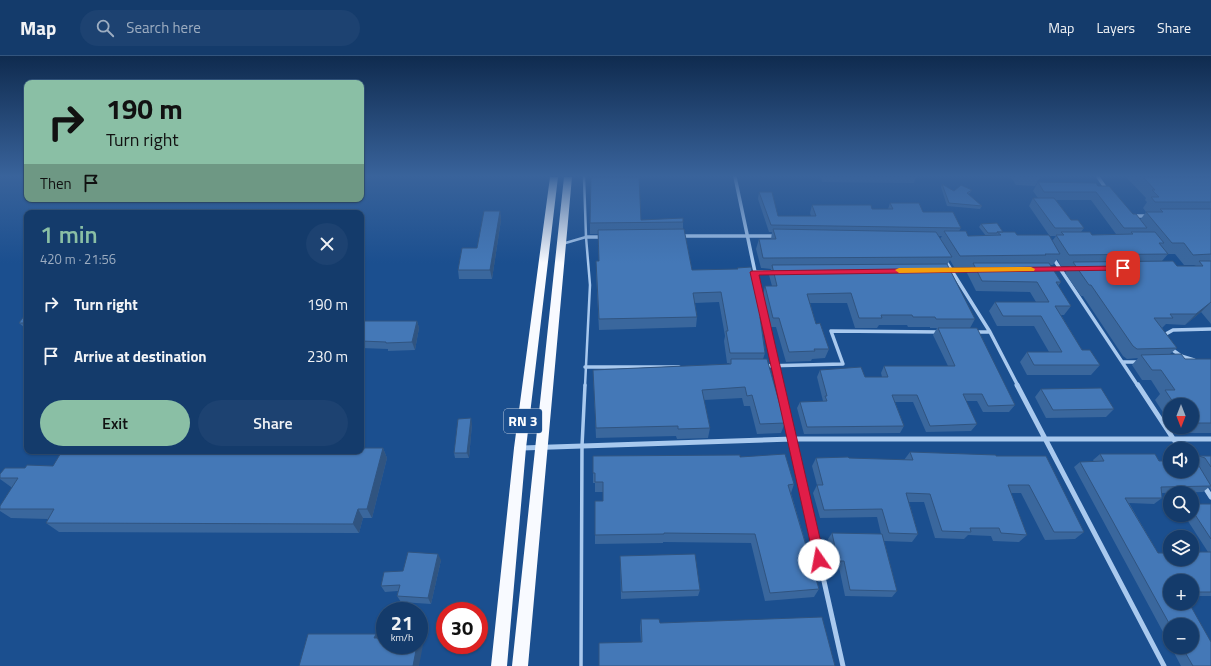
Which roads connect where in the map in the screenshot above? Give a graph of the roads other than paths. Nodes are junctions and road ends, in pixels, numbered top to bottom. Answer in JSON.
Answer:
{"nodes":[{"id":1,"x":550,"y":205,"type":"edge"},
{"id":2,"x":565,"y":205,"type":"edge"},
{"id":3,"x":585,"y":205,"type":"edge"},
{"id":4,"x":741,"y":205,"type":"edge"},
{"id":5,"x":1151,"y":216,"type":"edge"},
{"id":6,"x":1132,"y":221,"type":"edge"},
{"id":7,"x":748,"y":235,"type":"junction"},
{"id":8,"x":678,"y":236,"type":"edge"},
{"id":9,"x":778,"y":236,"type":"edge"},
{"id":10,"x":586,"y":237,"type":"junction"},
{"id":11,"x":609,"y":237,"type":"edge"},
{"id":12,"x":561,"y":244,"type":"junction"},
{"id":13,"x":1048,"y":251,"type":"edge"},
{"id":14,"x":944,"y":258,"type":"edge"},
{"id":15,"x":1044,"y":269,"type":"edge"},
{"id":16,"x":1059,"y":269,"type":"junction"},
{"id":17,"x":1075,"y":269,"type":"edge"},
{"id":18,"x":943,"y":270,"type":"edge"},
{"id":19,"x":951,"y":270,"type":"junction"},
{"id":20,"x":982,"y":270,"type":"edge"},
{"id":21,"x":754,"y":272,"type":"junction"},
{"id":22,"x":778,"y":272,"type":"edge"},
{"id":23,"x":760,"y":294,"type":"edge"},
{"id":24,"x":763,"y":308,"type":"edge"},
{"id":25,"x":1211,"y":329,"type":"edge"},
{"id":26,"x":942,"y":332,"type":"edge"},
{"id":27,"x":966,"y":332,"type":"edge"},
{"id":28,"x":990,"y":332,"type":"junction"},
{"id":29,"x":1194,"y":360,"type":"junction"},
{"id":30,"x":1200,"y":360,"type":"edge"},
{"id":31,"x":1178,"y":361,"type":"edge"},
{"id":32,"x":1122,"y":362,"type":"junction"},
{"id":33,"x":1146,"y":362,"type":"edge"},
{"id":34,"x":760,"y":366,"type":"edge"},
{"id":35,"x":776,"y":366,"type":"junction"},
{"id":36,"x":586,"y":367,"type":"junction"},
{"id":37,"x":681,"y":367,"type":"edge"},
{"id":38,"x":792,"y":439,"type":"junction"},
{"id":39,"x":1044,"y":439,"type":"junction"},
{"id":40,"x":1173,"y":439,"type":"junction"},
{"id":41,"x":1211,"y":439,"type":"edge"},
{"id":42,"x":1175,"y":442,"type":"edge"},
{"id":43,"x":582,"y":446,"type":"junction"},
{"id":44,"x":541,"y":447,"type":"junction"},
{"id":45,"x":520,"y":448,"type":"junction"},
{"id":46,"x":1200,"y":480,"type":"edge"},
{"id":47,"x":1211,"y":497,"type":"edge"},
{"id":48,"x":499,"y":666,"type":"edge"},
{"id":49,"x":520,"y":666,"type":"edge"},
{"id":50,"x":581,"y":666,"type":"edge"},
{"id":51,"x":843,"y":666,"type":"edge"},
{"id":52,"x":1164,"y":666,"type":"edge"}],
"edges":[{"from":1,"to":45,"type":"highway","number":"RN 3"},
{"from":2,"to":12,"type":"highway","number":"RN 3"},
{"from":3,"to":10,"type":"lane"},
{"from":4,"to":7,"type":"street"},
{"from":5,"to":6,"type":"street"},
{"from":7,"to":8,"type":"street"},
{"from":7,"to":9,"type":"street"},
{"from":7,"to":21,"type":"street"},
{"from":10,"to":11,"type":"street"},
{"from":10,"to":12,"type":"lane"},
{"from":10,"to":36,"type":"lane"},
{"from":12,"to":44,"type":"highway","number":"RN 3"},
{"from":13,"to":16,"type":"street"},
{"from":14,"to":19,"type":"street"},
{"from":15,"to":16,"type":"street"},
{"from":16,"to":17,"type":"street"},
{"from":16,"to":32,"type":"street"},
{"from":18,"to":19,"type":"street"},
{"from":19,"to":20,"type":"street"},
{"from":19,"to":28,"type":"street"},
{"from":21,"to":22,"type":"street"},
{"from":21,"to":23,"type":"street"},
{"from":24,"to":35,"type":"street"},
{"from":25,"to":29,"type":"street"},
{"from":26,"to":35,"type":"street"},
{"from":27,"to":28,"type":"street"},
{"from":28,"to":39,"type":"street"},
{"from":29,"to":30,"type":"street"},
{"from":29,"to":31,"type":"street"},
{"from":32,"to":33,"type":"street"},
{"from":32,"to":40,"type":"street"},
{"from":34,"to":35,"type":"street"},
{"from":35,"to":38,"type":"street"},
{"from":36,"to":37,"type":"street"},
{"from":36,"to":43,"type":"lane"},
{"from":38,"to":39,"type":"street"},
{"from":38,"to":43,"type":"street"},
{"from":38,"to":51,"type":"street"},
{"from":39,"to":40,"type":"street"},
{"from":39,"to":52,"type":"street"},
{"from":40,"to":41,"type":"street"},
{"from":40,"to":42,"type":"street"},
{"from":43,"to":44,"type":"street"},
{"from":43,"to":50,"type":"lane"},
{"from":44,"to":45,"type":"street"},
{"from":44,"to":49,"type":"highway","number":"RN 3"},
{"from":45,"to":48,"type":"highway","number":"RN 3"},
{"from":46,"to":47,"type":"street"}]}
